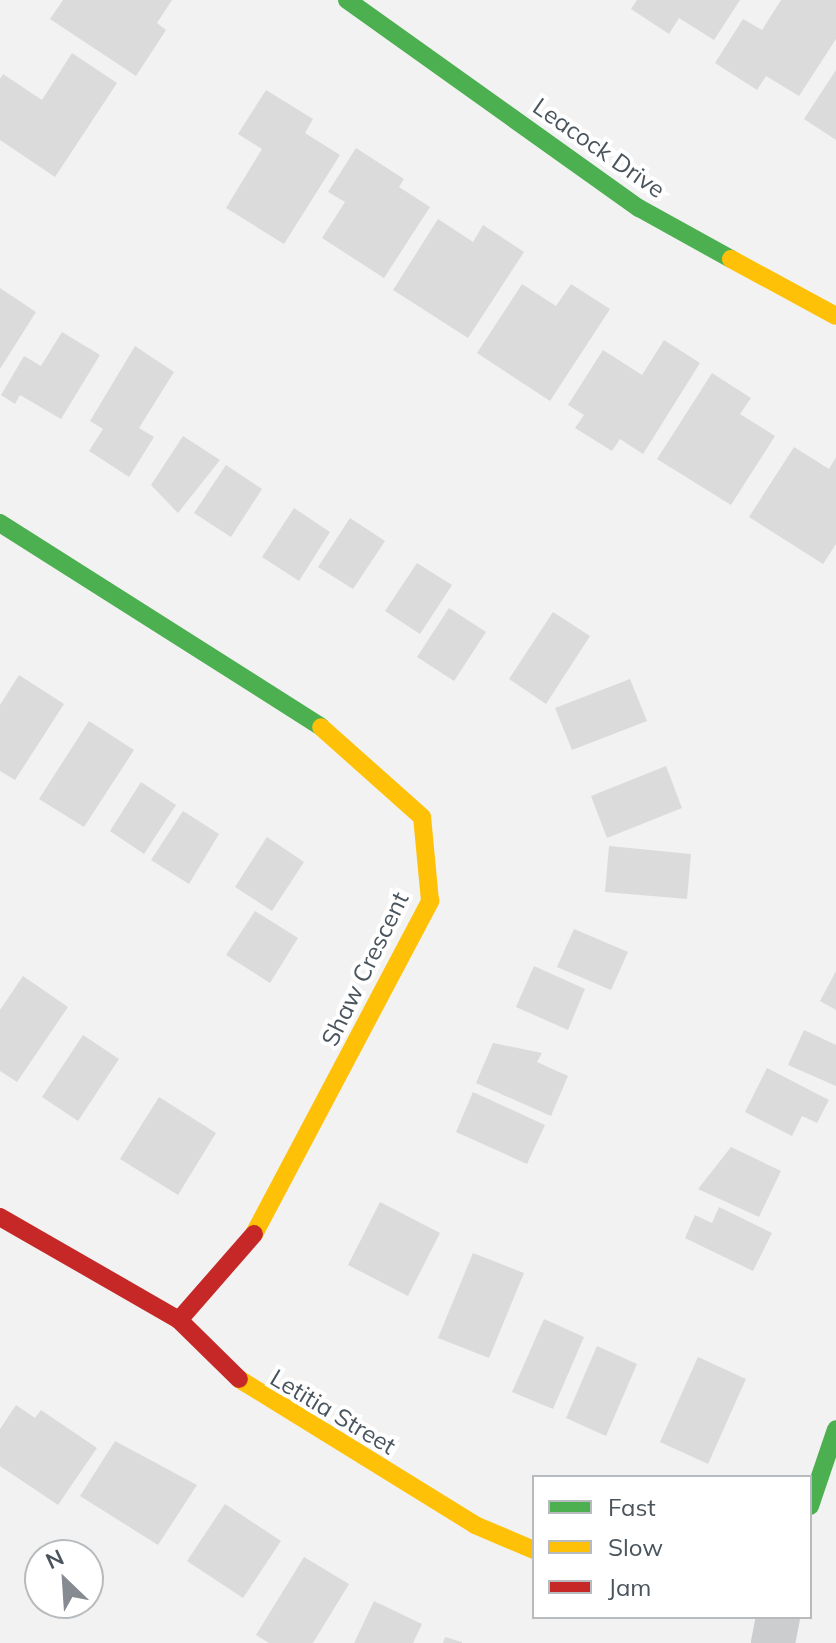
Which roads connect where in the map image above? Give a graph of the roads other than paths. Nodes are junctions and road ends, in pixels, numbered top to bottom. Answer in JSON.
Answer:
{"nodes":[{"id":1,"x":347,"y":0,"type":"edge"},
{"id":2,"x":836,"y":316,"type":"edge"},
{"id":3,"x":0,"y":523,"type":"edge"},
{"id":4,"x":0,"y":1217,"type":"edge"},
{"id":5,"x":179,"y":1320,"type":"junction"},
{"id":6,"x":836,"y":1429,"type":"edge"},
{"id":7,"x":812,"y":1500,"type":"edge"},
{"id":8,"x":532,"y":1549,"type":"edge"},
{"id":9,"x":778,"y":1619,"type":"edge"},
{"id":10,"x":773,"y":1643,"type":"edge"}],
"edges":[{"from":1,"to":2,"type":"street","name":"Leacock Drive"},
{"from":3,"to":5,"type":"street","name":"Shaw Crescent"},
{"from":4,"to":5,"type":"street","name":"Letitia Street"},
{"from":5,"to":8,"type":"street","name":"Letitia Street"},
{"from":6,"to":7,"type":"street"},
{"from":9,"to":10,"type":"street"}]}
